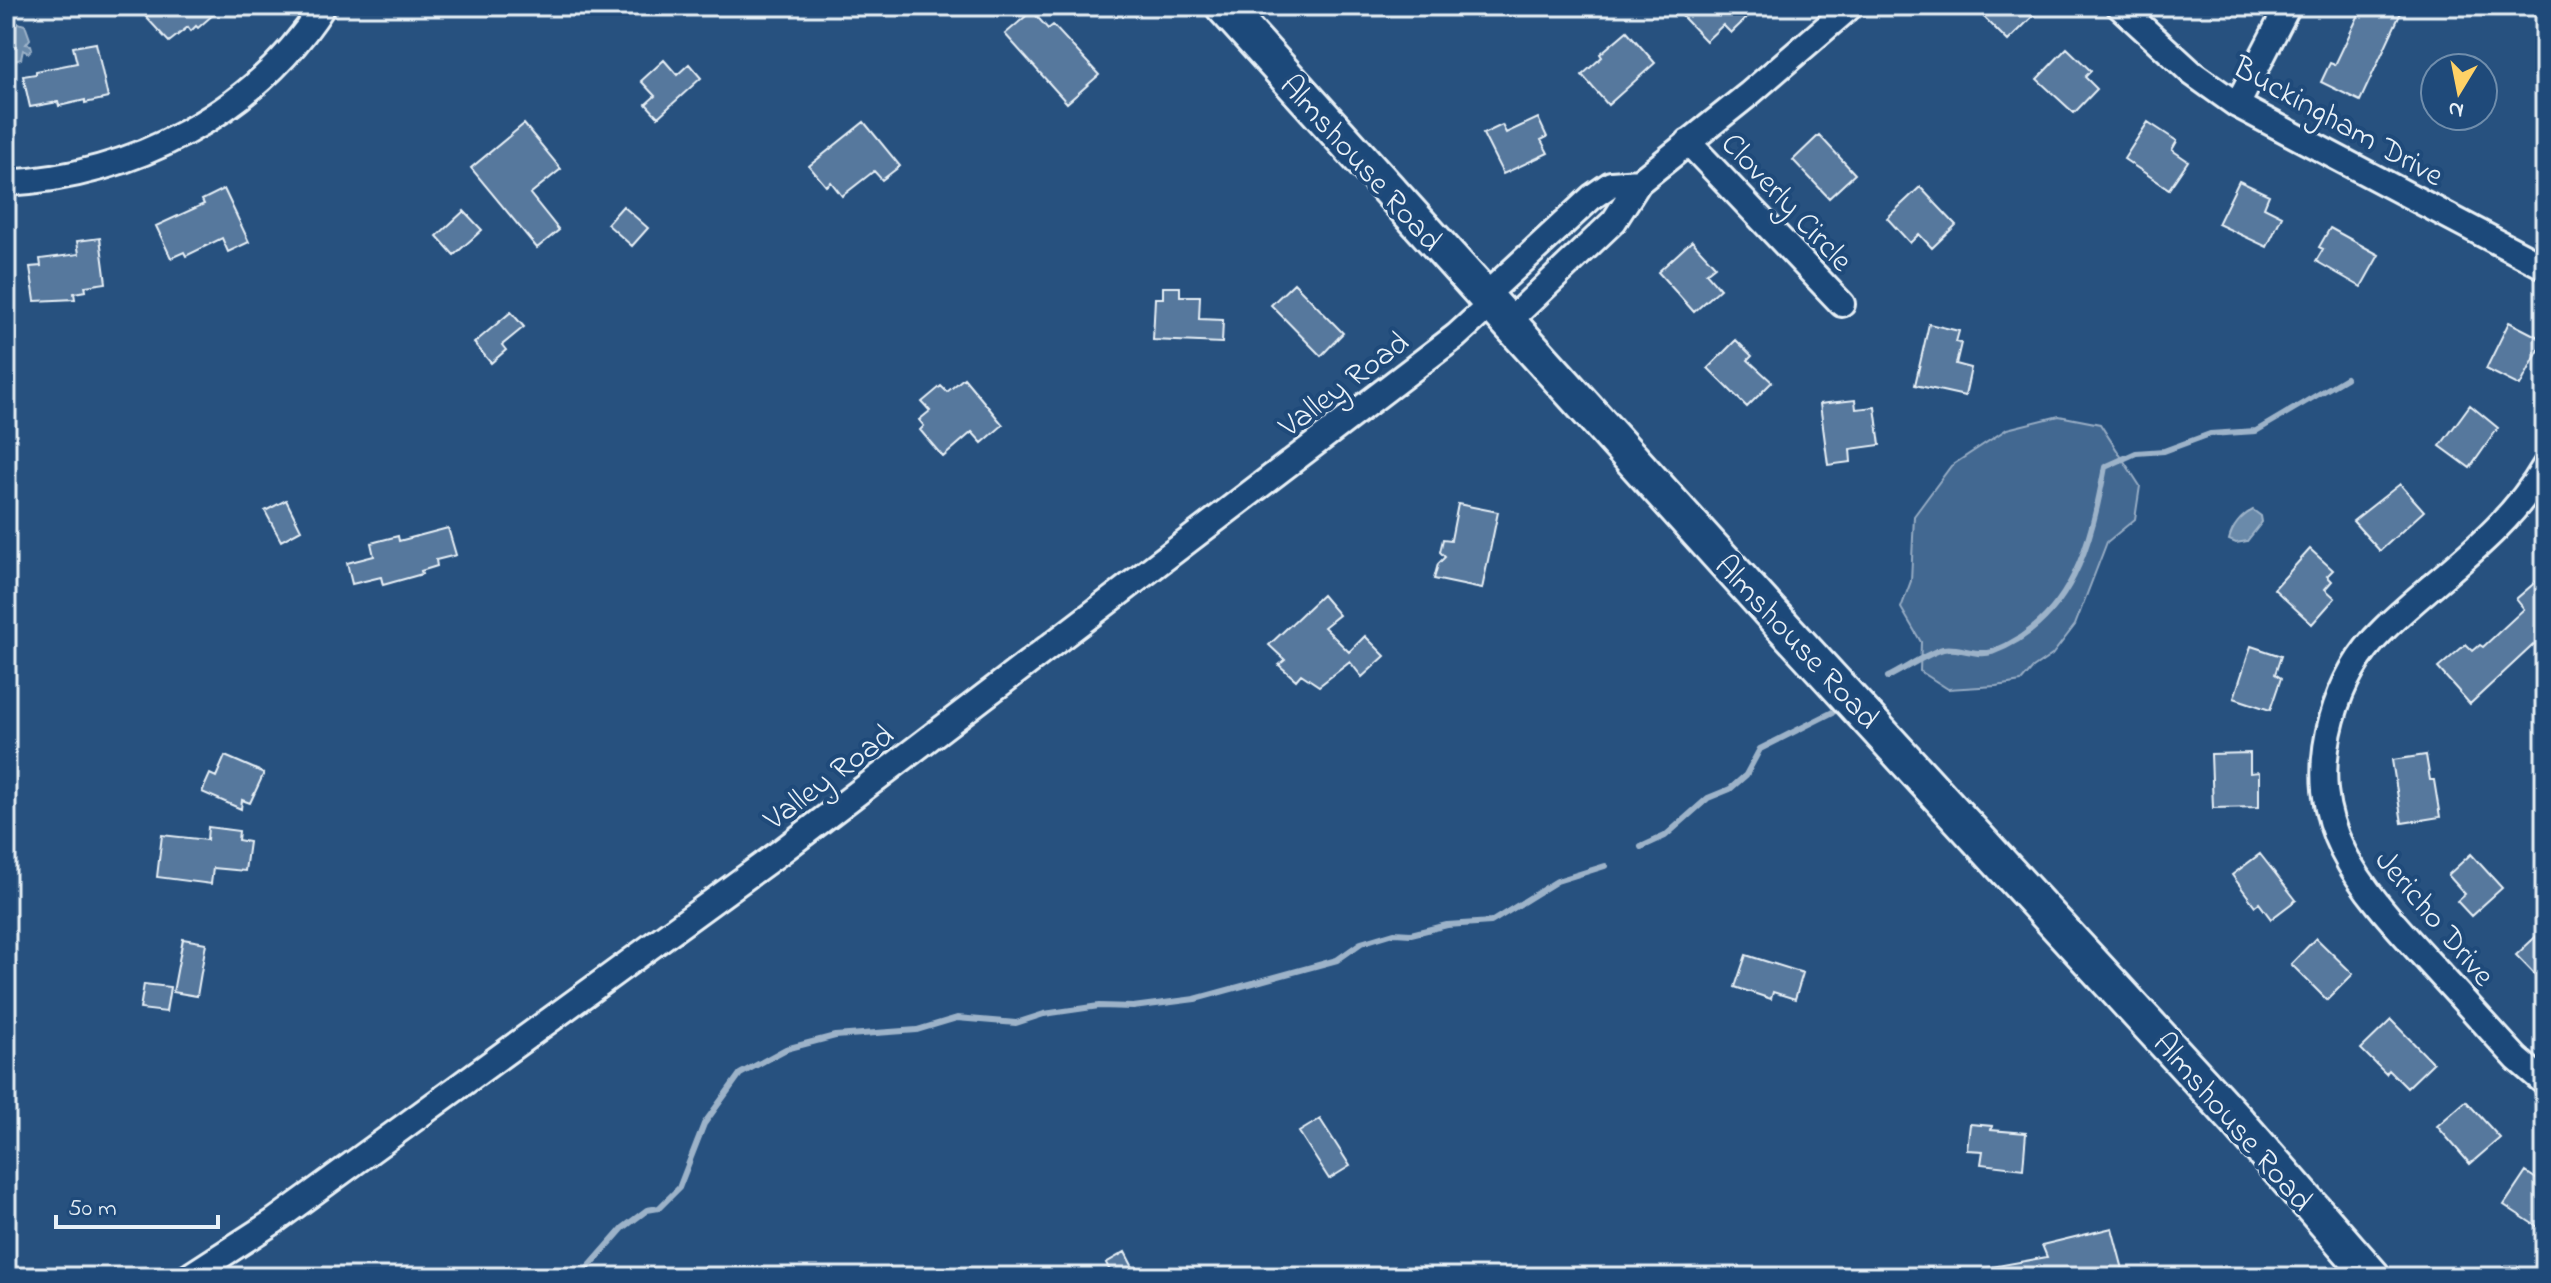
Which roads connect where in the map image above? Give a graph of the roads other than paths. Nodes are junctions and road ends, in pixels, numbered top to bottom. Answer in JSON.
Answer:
{"nodes":[{"id":1,"x":323,"y":6,"type":"edge"},
{"id":2,"x":1223,"y":6,"type":"edge"},
{"id":3,"x":1851,"y":6,"type":"edge"},
{"id":4,"x":2119,"y":6,"type":"edge"},
{"id":5,"x":2288,"y":6,"type":"edge"},
{"id":6,"x":2237,"y":105,"type":"junction"},
{"id":7,"x":1688,"y":142,"type":"junction"},
{"id":8,"x":1639,"y":182,"type":"junction"},
{"id":9,"x":6,"y":183,"type":"edge"},
{"id":10,"x":2545,"y":267,"type":"edge"},
{"id":11,"x":1842,"y":304,"type":"dead end"},
{"id":12,"x":1494,"y":308,"type":"junction"},
{"id":13,"x":2545,"y":466,"type":"edge"},
{"id":14,"x":2545,"y":1083,"type":"edge"},
{"id":15,"x":188,"y":1277,"type":"edge"},
{"id":16,"x":2373,"y":1277,"type":"edge"}],
"edges":[{"from":1,"to":9,"type":"street"},
{"from":2,"to":12,"type":"main road","name":"Almshouse Road"},
{"from":3,"to":7,"type":"street"},
{"from":4,"to":6,"type":"street","name":"Buckingham Drive"},
{"from":5,"to":6,"type":"street"},
{"from":6,"to":10,"type":"street","name":"Buckingham Drive"},
{"from":7,"to":8,"type":"street"},
{"from":7,"to":11,"type":"street","name":"Cloverly Circle"},
{"from":8,"to":12,"type":"street"},
{"from":8,"to":12,"type":"street"},
{"from":12,"to":15,"type":"street","name":"Valley Road"},
{"from":12,"to":16,"type":"main road","name":"Almshouse Road"},
{"from":13,"to":14,"type":"street","name":"Jericho Drive"}]}
